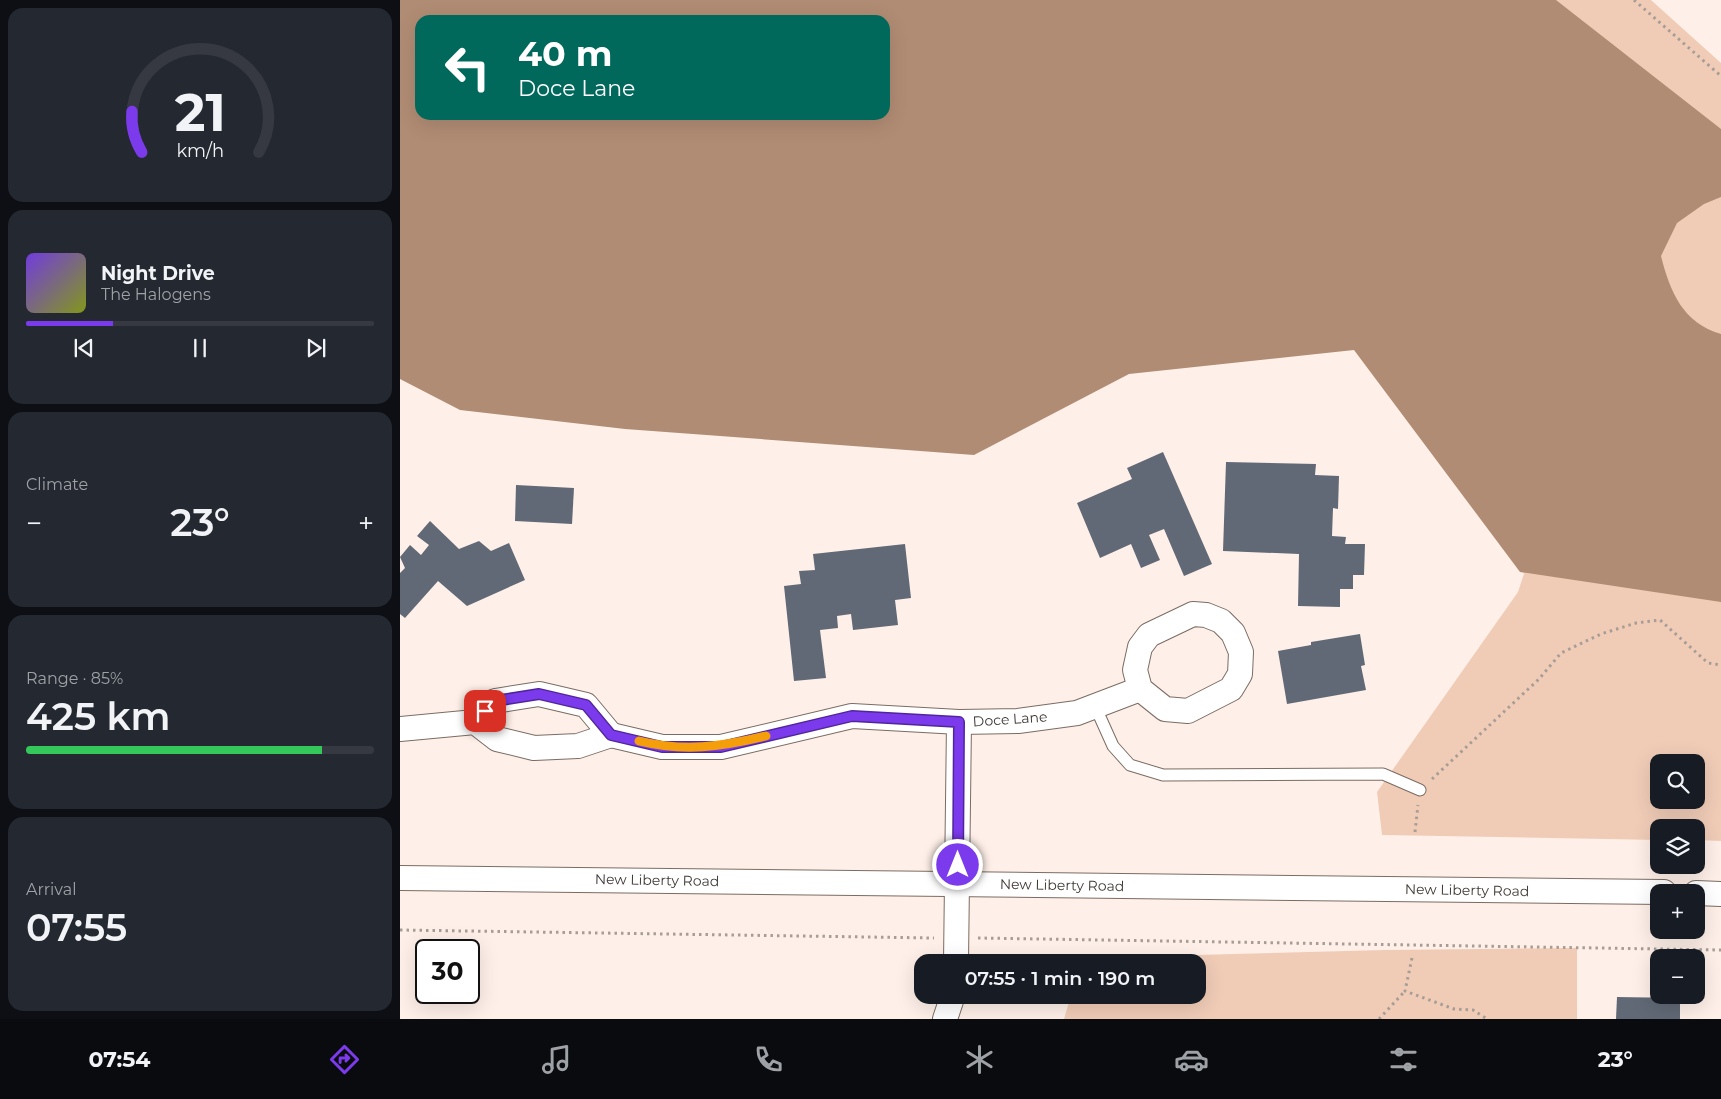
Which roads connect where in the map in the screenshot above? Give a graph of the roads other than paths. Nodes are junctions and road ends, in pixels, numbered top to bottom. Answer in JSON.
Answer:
{"nodes":[{"id":1,"x":1140,"y":689,"type":"junction"},
{"id":2,"x":1095,"y":706,"type":"junction"},
{"id":3,"x":476,"y":722,"type":"junction"},
{"id":4,"x":959,"y":722,"type":"junction"},
{"id":5,"x":400,"y":729,"type":"edge"},
{"id":6,"x":611,"y":735,"type":"junction"},
{"id":7,"x":1420,"y":790,"type":"road end"},
{"id":8,"x":400,"y":878,"type":"edge"},
{"id":9,"x":957,"y":883,"type":"junction"},
{"id":10,"x":1650,"y":892,"type":"edge"},
{"id":11,"x":1705,"y":893,"type":"edge"},
{"id":12,"x":1721,"y":894,"type":"edge"},
{"id":13,"x":956,"y":954,"type":"edge"},
{"id":14,"x":950,"y":1004,"type":"edge"},
{"id":15,"x":946,"y":1019,"type":"edge"}],
"edges":[{"from":1,"to":1,"type":"street"},
{"from":1,"to":2,"type":"street","name":"Doce Lane"},
{"from":2,"to":4,"type":"street","name":"Doce Lane"},
{"from":2,"to":7,"type":"lane"},
{"from":3,"to":5,"type":"street"},
{"from":3,"to":6,"type":"street"},
{"from":3,"to":6,"type":"street"},
{"from":4,"to":6,"type":"street","name":"Doce Lane"},
{"from":4,"to":9,"type":"street"},
{"from":8,"to":9,"type":"street","name":"New Liberty Road"},
{"from":9,"to":10,"type":"street","name":"New Liberty Road"},
{"from":9,"to":13,"type":"street"},
{"from":11,"to":12,"type":"street"},
{"from":14,"to":15,"type":"street"}]}
